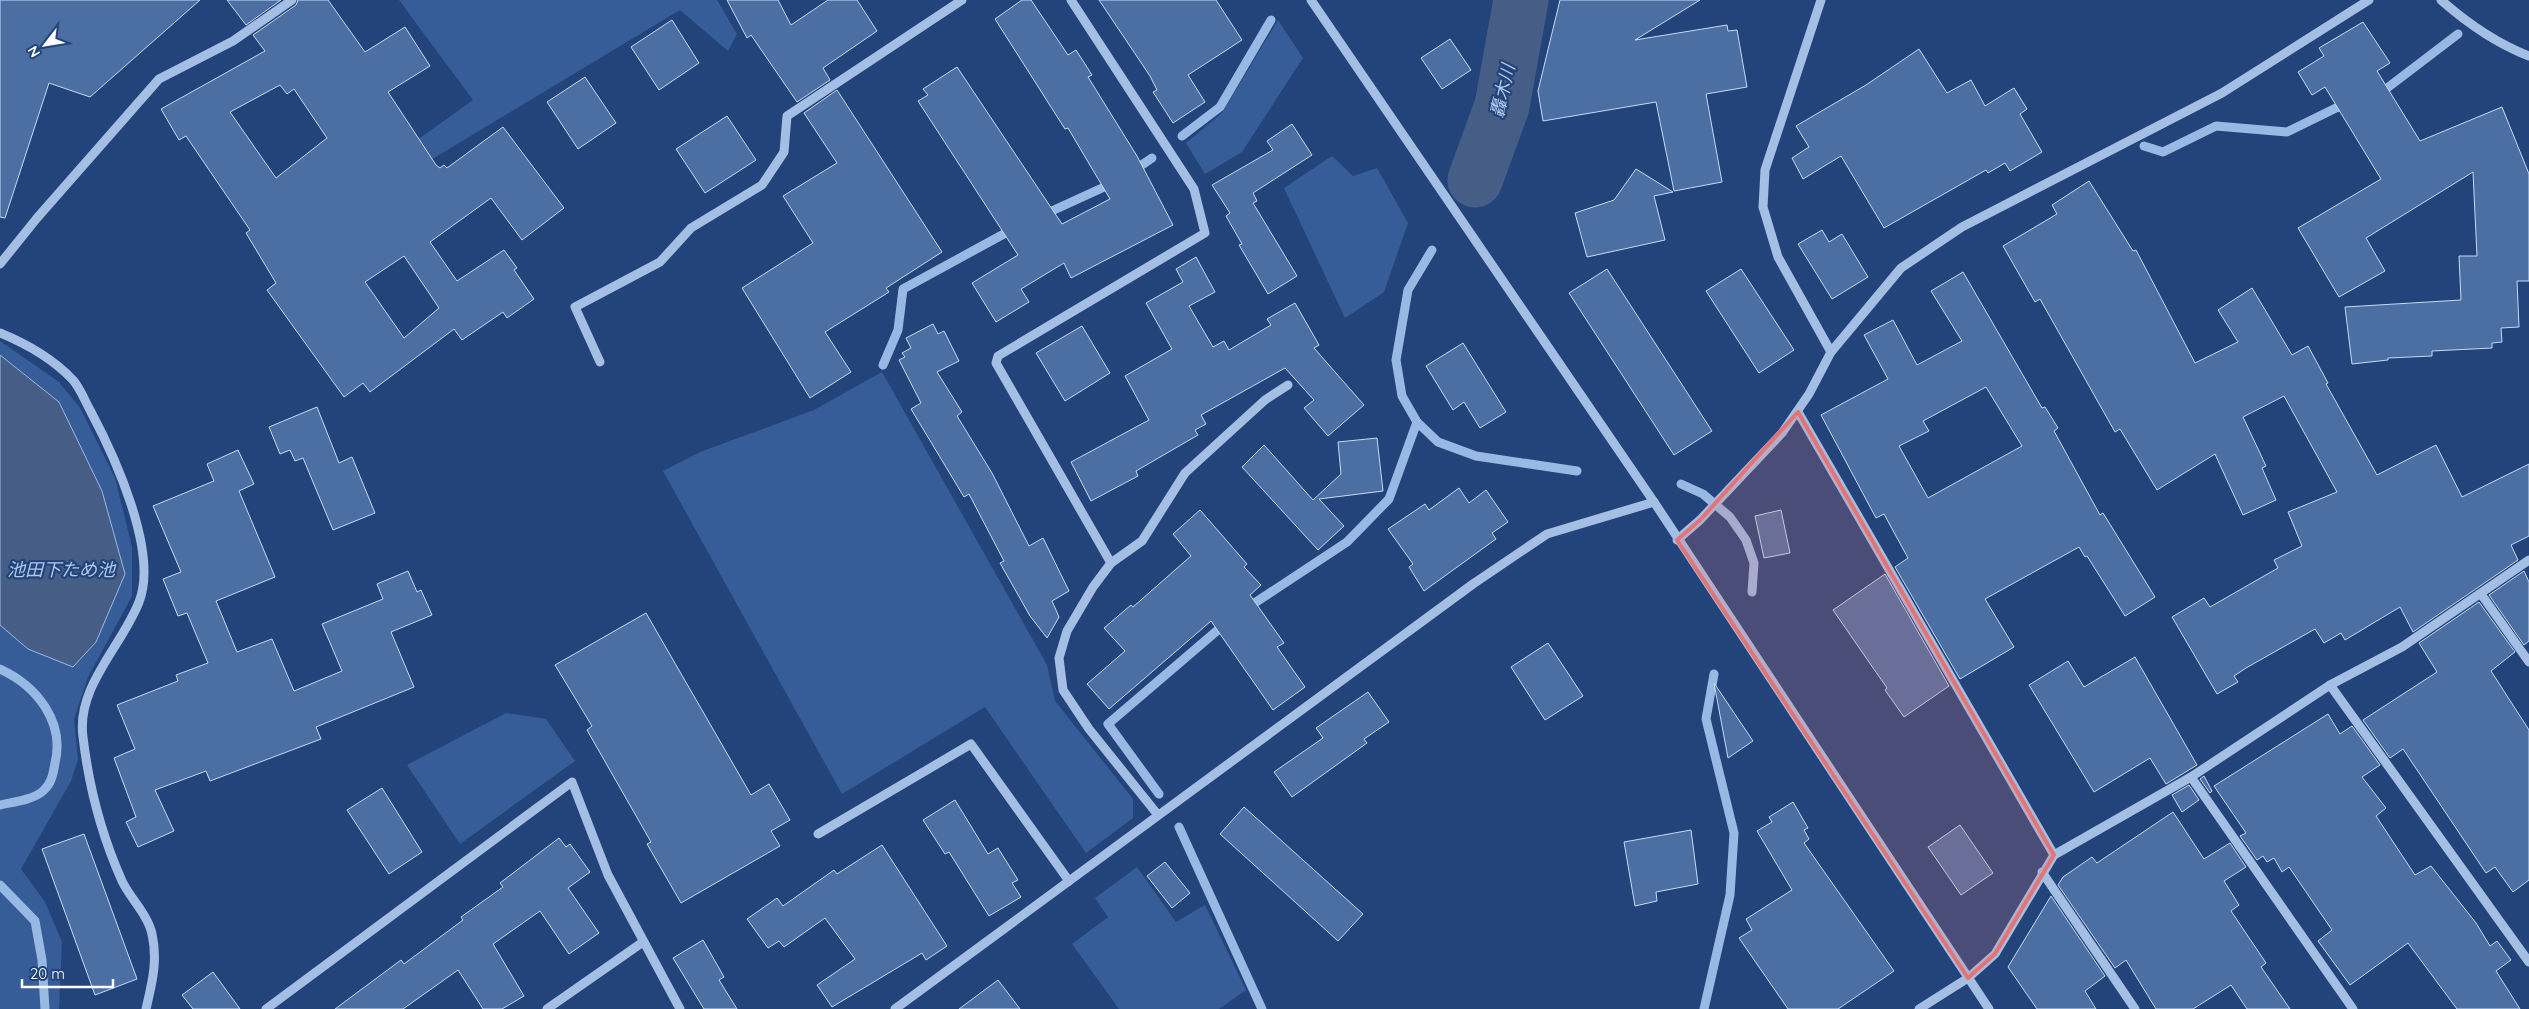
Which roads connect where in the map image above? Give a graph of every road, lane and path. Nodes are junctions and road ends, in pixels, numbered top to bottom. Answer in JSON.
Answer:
{"nodes":[{"id":1,"x":292,"y":0,"type":"edge"},
{"id":2,"x":962,"y":0,"type":"edge"},
{"id":3,"x":1071,"y":0,"type":"edge"},
{"id":4,"x":1311,"y":0,"type":"edge"},
{"id":5,"x":1820,"y":0,"type":"edge"},
{"id":6,"x":2369,"y":0,"type":"edge"},
{"id":7,"x":2441,"y":0,"type":"edge"},
{"id":8,"x":2529,"y":56,"type":"edge"},
{"id":9,"x":0,"y":264,"type":"edge"},
{"id":10,"x":0,"y":332,"type":"edge"},
{"id":11,"x":1831,"y":352,"type":"junction"},
{"id":12,"x":600,"y":362,"type":"dead end"},
{"id":13,"x":1288,"y":385,"type":"dead end"},
{"id":14,"x":1798,"y":412,"type":"junction"},
{"id":15,"x":1654,"y":502,"type":"junction"},
{"id":16,"x":1676,"y":540,"type":"junction"},
{"id":17,"x":2529,"y":560,"type":"edge"},
{"id":18,"x":1111,"y":562,"type":"junction"},
{"id":19,"x":2481,"y":594,"type":"junction"},
{"id":20,"x":2529,"y":662,"type":"edge"},
{"id":21,"x":2330,"y":684,"type":"junction"},
{"id":22,"x":2192,"y":777,"type":"junction"},
{"id":23,"x":1158,"y":816,"type":"junction"},
{"id":24,"x":818,"y":834,"type":"dead end"},
{"id":25,"x":2054,"y":855,"type":"junction"},
{"id":26,"x":2042,"y":872,"type":"junction"},
{"id":27,"x":1069,"y":881,"type":"junction"},
{"id":28,"x":643,"y":942,"type":"junction"},
{"id":29,"x":2529,"y":962,"type":"edge"},
{"id":30,"x":1968,"y":978,"type":"junction"},
{"id":31,"x":1986,"y":1008,"type":"edge"},
{"id":32,"x":146,"y":1009,"type":"edge"},
{"id":33,"x":266,"y":1009,"type":"edge"},
{"id":34,"x":547,"y":1009,"type":"edge"},
{"id":35,"x":680,"y":1009,"type":"edge"},
{"id":36,"x":895,"y":1009,"type":"edge"},
{"id":37,"x":1919,"y":1009,"type":"edge"},
{"id":38,"x":2135,"y":1009,"type":"edge"},
{"id":39,"x":2352,"y":1009,"type":"edge"}],
"edges":[{"from":1,"to":9,"type":"street"},
{"from":2,"to":12,"type":"street"},
{"from":3,"to":18,"type":"street"},
{"from":4,"to":15,"type":"street"},
{"from":5,"to":11,"type":"street"},
{"from":6,"to":11,"type":"street"},
{"from":7,"to":8,"type":"street"},
{"from":10,"to":32,"type":"street"},
{"from":11,"to":14,"type":"street"},
{"from":13,"to":18,"type":"street"},
{"from":14,"to":16,"type":"street"},
{"from":14,"to":25,"type":"street"},
{"from":15,"to":16,"type":"street"},
{"from":15,"to":23,"type":"street"},
{"from":16,"to":30,"type":"street"},
{"from":17,"to":19,"type":"street"},
{"from":18,"to":23,"type":"street"},
{"from":19,"to":20,"type":"street"},
{"from":19,"to":21,"type":"street"},
{"from":21,"to":22,"type":"street"},
{"from":21,"to":29,"type":"street"},
{"from":22,"to":25,"type":"street"},
{"from":22,"to":39,"type":"street"},
{"from":23,"to":27,"type":"street"},
{"from":24,"to":27,"type":"street"},
{"from":25,"to":26,"type":"street"},
{"from":26,"to":30,"type":"street"},
{"from":26,"to":38,"type":"street"},
{"from":27,"to":36,"type":"street"},
{"from":28,"to":33,"type":"street"},
{"from":28,"to":34,"type":"street"},
{"from":28,"to":35,"type":"street"},
{"from":30,"to":31,"type":"street"},
{"from":30,"to":37,"type":"street"}]}
